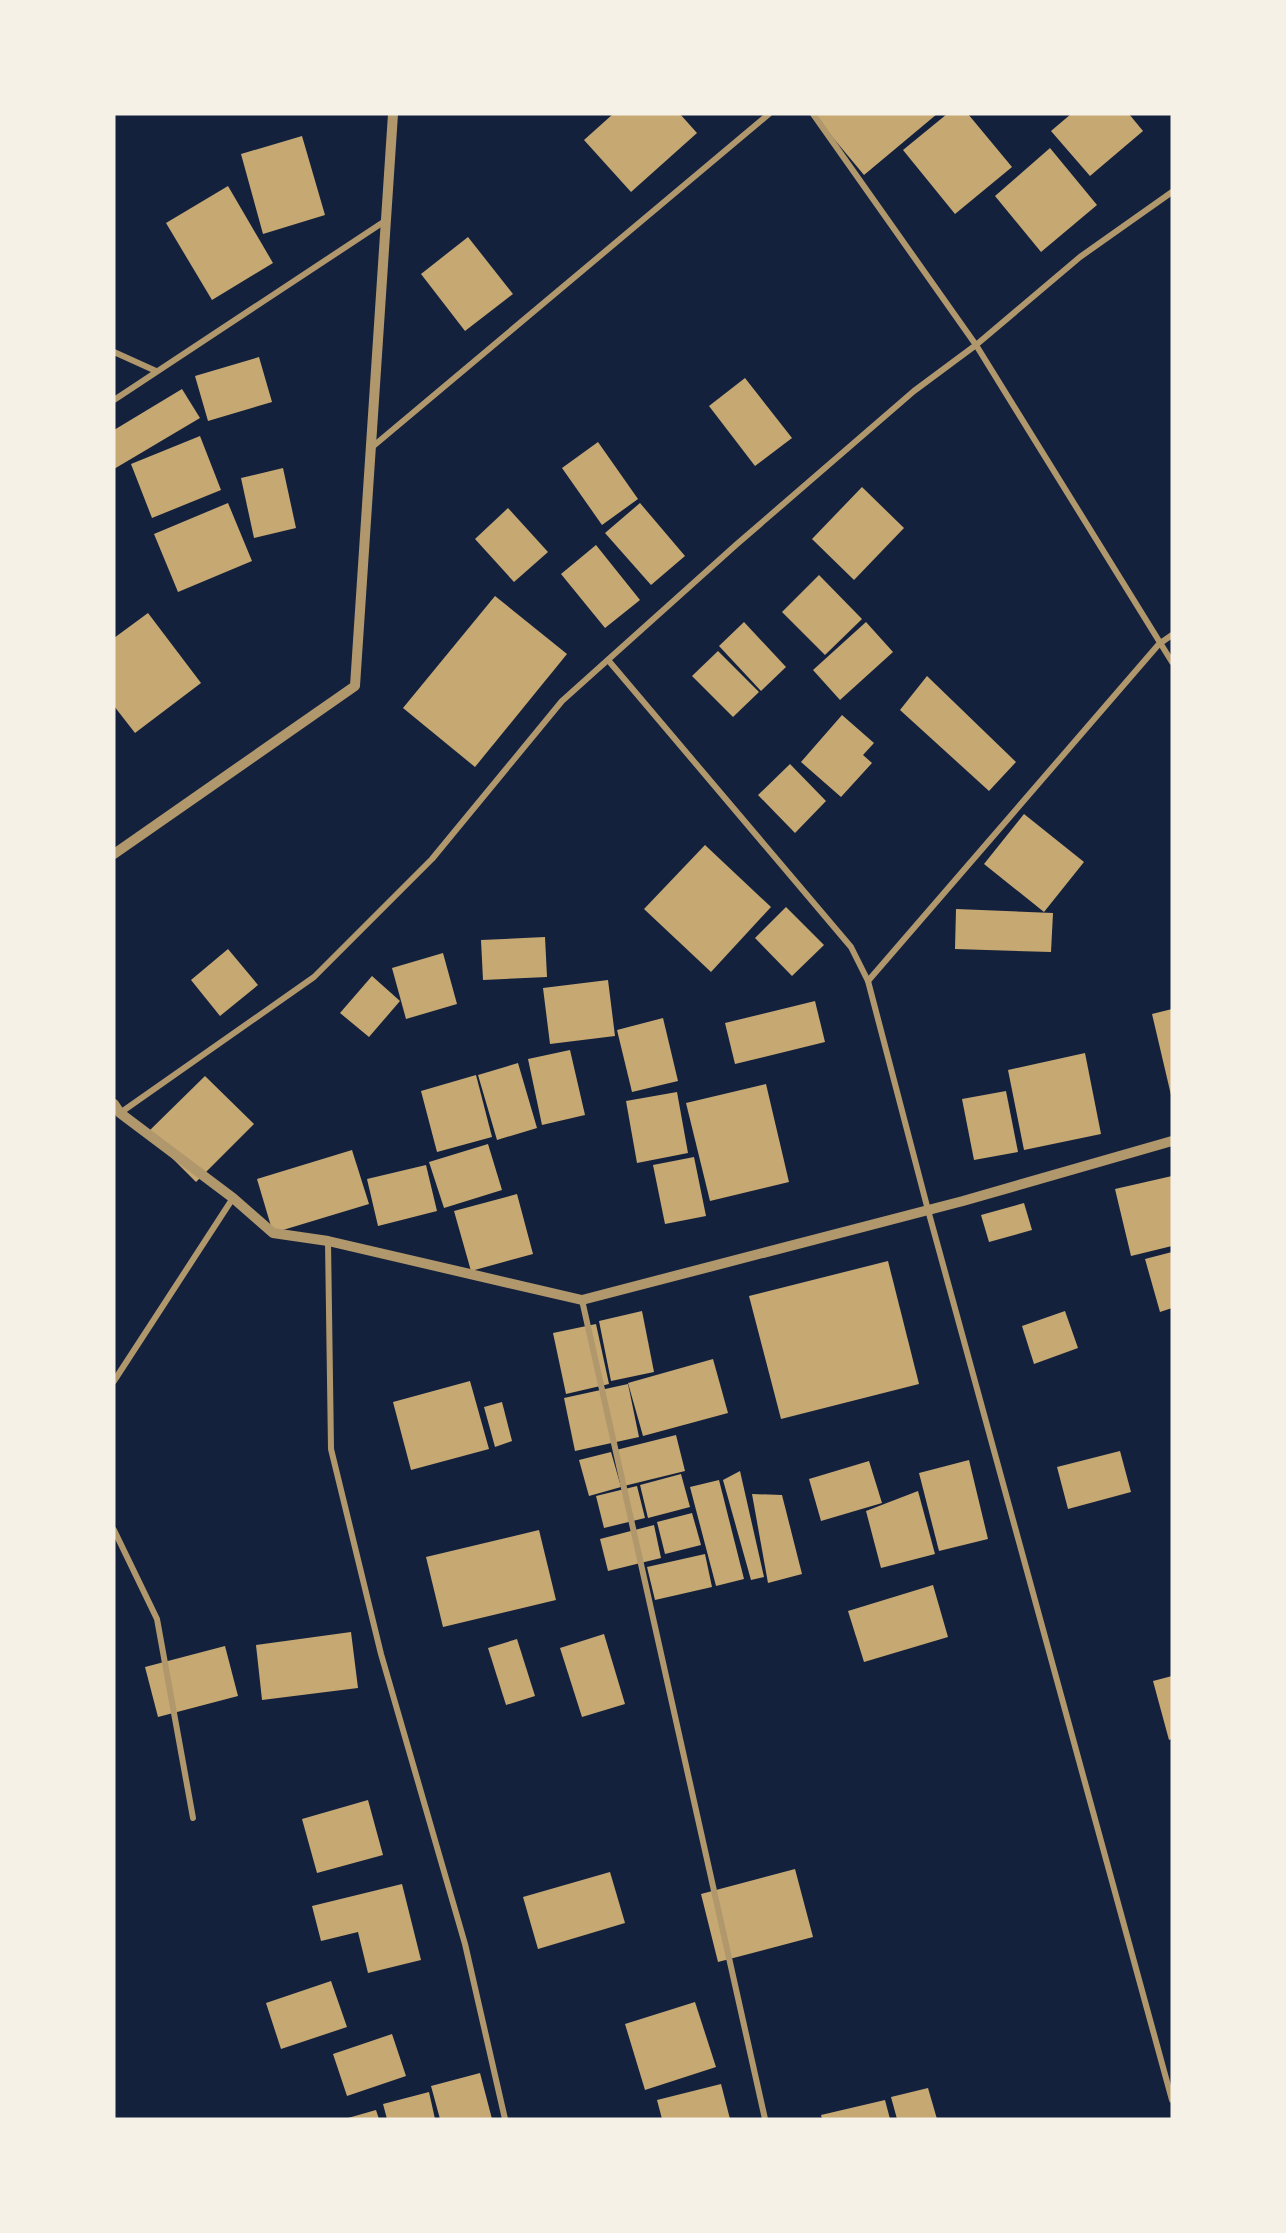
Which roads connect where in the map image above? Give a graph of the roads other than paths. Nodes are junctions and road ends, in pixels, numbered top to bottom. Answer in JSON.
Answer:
{"nodes":[{"id":1,"x":393,"y":114,"type":"edge"},
{"id":2,"x":770,"y":114,"type":"edge"},
{"id":3,"x":813,"y":114,"type":"edge"},
{"id":4,"x":1172,"y":192,"type":"edge"},
{"id":5,"x":385,"y":222,"type":"junction"},
{"id":6,"x":976,"y":345,"type":"junction"},
{"id":7,"x":114,"y":352,"type":"edge"},
{"id":8,"x":156,"y":371,"type":"junction"},
{"id":9,"x":114,"y":400,"type":"edge"},
{"id":10,"x":371,"y":449,"type":"junction"},
{"id":11,"x":1172,"y":635,"type":"edge"},
{"id":12,"x":1159,"y":644,"type":"junction"},
{"id":13,"x":608,"y":660,"type":"junction"},
{"id":14,"x":1172,"y":662,"type":"edge"},
{"id":15,"x":114,"y":854,"type":"edge"},
{"id":16,"x":868,"y":981,"type":"junction"},
{"id":17,"x":117,"y":1109,"type":"edge"},
{"id":18,"x":1172,"y":1141,"type":"edge"},
{"id":19,"x":233,"y":1198,"type":"junction"},
{"id":20,"x":928,"y":1210,"type":"junction"},
{"id":21,"x":328,"y":1241,"type":"junction"},
{"id":22,"x":582,"y":1300,"type":"junction"},
{"id":23,"x":114,"y":1381,"type":"edge"},
{"id":24,"x":114,"y":1530,"type":"edge"},
{"id":25,"x":193,"y":1818,"type":"dead end"},
{"id":26,"x":1172,"y":2100,"type":"edge"},
{"id":27,"x":505,"y":2119,"type":"edge"},
{"id":28,"x":765,"y":2119,"type":"edge"}],
"edges":[{"from":1,"to":5,"type":"street"},
{"from":2,"to":10,"type":"street"},
{"from":3,"to":6,"type":"street"},
{"from":4,"to":6,"type":"street"},
{"from":5,"to":8,"type":"street"},
{"from":5,"to":10,"type":"street"},
{"from":6,"to":12,"type":"street"},
{"from":6,"to":13,"type":"street"},
{"from":7,"to":8,"type":"street"},
{"from":8,"to":9,"type":"street"},
{"from":10,"to":15,"type":"street"},
{"from":11,"to":12,"type":"street"},
{"from":12,"to":14,"type":"street"},
{"from":12,"to":16,"type":"street"},
{"from":13,"to":16,"type":"street"},
{"from":13,"to":17,"type":"street"},
{"from":16,"to":20,"type":"street"},
{"from":17,"to":19,"type":"street"},
{"from":18,"to":20,"type":"street"},
{"from":19,"to":21,"type":"street"},
{"from":19,"to":23,"type":"street"},
{"from":20,"to":22,"type":"street"},
{"from":20,"to":26,"type":"street"},
{"from":21,"to":22,"type":"street"},
{"from":21,"to":27,"type":"street"},
{"from":22,"to":28,"type":"street"},
{"from":24,"to":25,"type":"street"}]}
